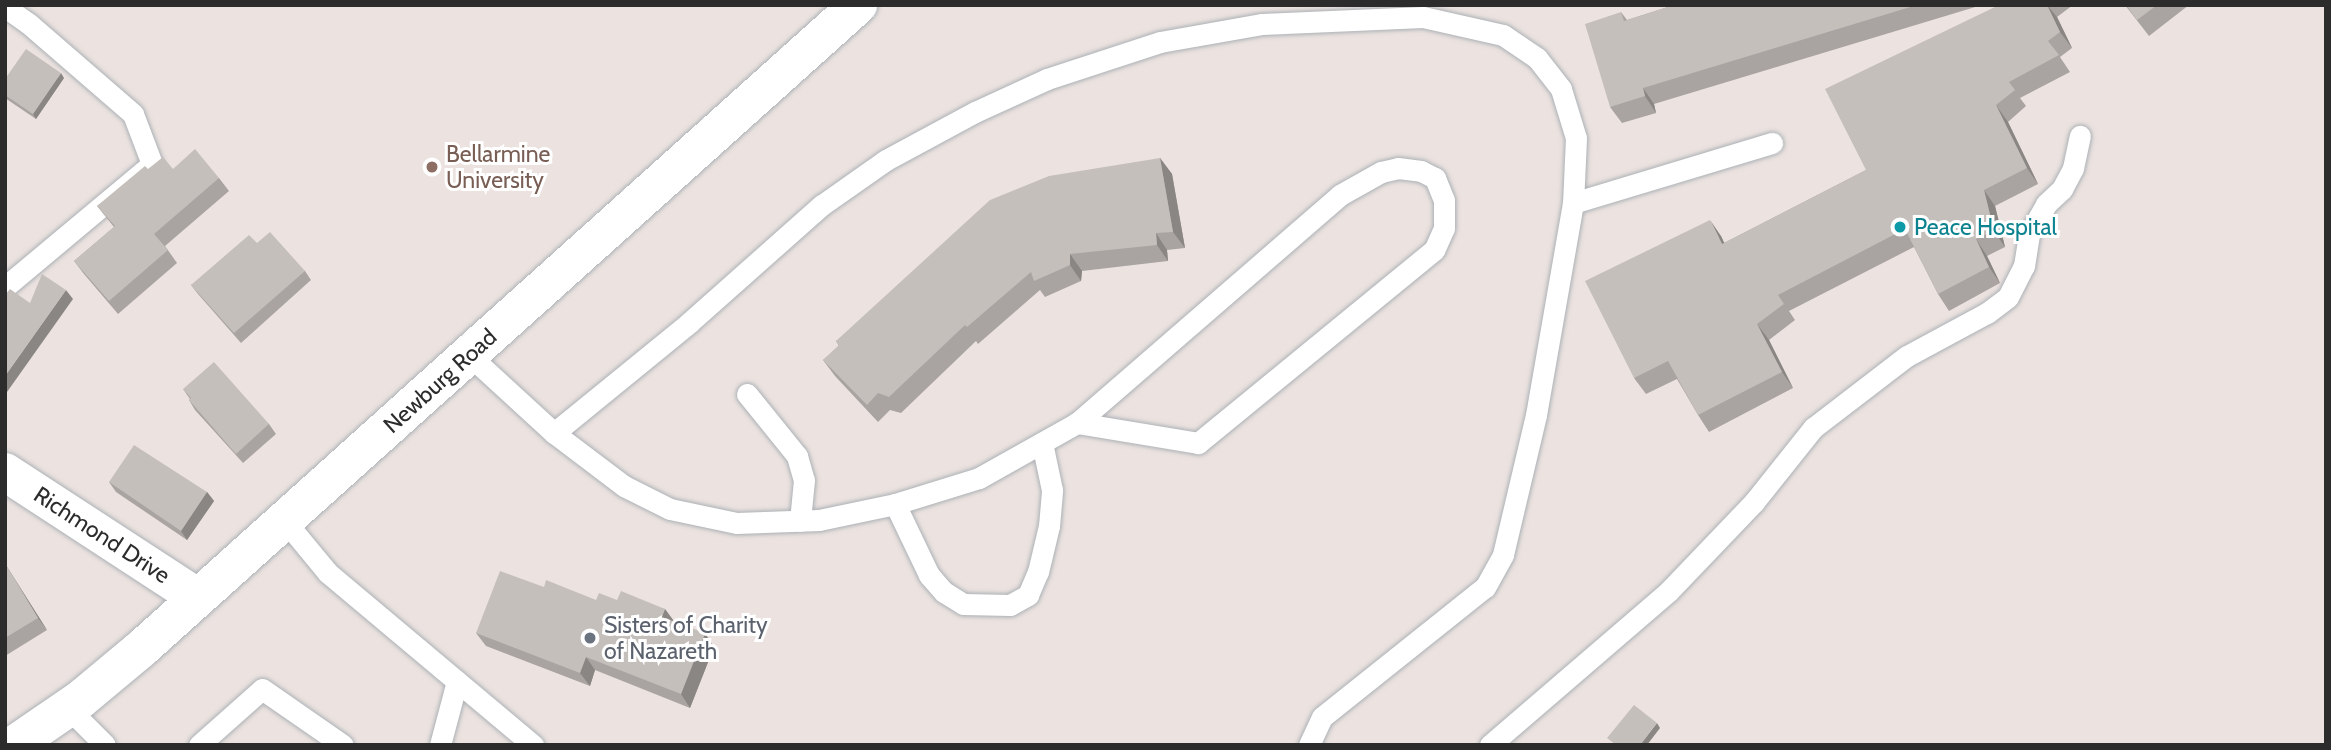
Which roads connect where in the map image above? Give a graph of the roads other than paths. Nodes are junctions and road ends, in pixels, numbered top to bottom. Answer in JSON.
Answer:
{"nodes":[{"id":1,"x":858,"y":5,"type":"edge"},
{"id":2,"x":1386,"y":5,"type":"edge"},
{"id":3,"x":5,"y":7,"type":"edge"},
{"id":4,"x":1266,"y":14,"type":"edge"},
{"id":5,"x":1365,"y":20,"type":"junction"},
{"id":6,"x":2080,"y":136,"type":"dead end"},
{"id":7,"x":1772,"y":142,"type":"dead end"},
{"id":8,"x":1573,"y":204,"type":"junction"},
{"id":9,"x":5,"y":287,"type":"edge"},
{"id":10,"x":469,"y":355,"type":"junction"},
{"id":11,"x":747,"y":394,"type":"dead end"},
{"id":12,"x":1077,"y":423,"type":"junction"},
{"id":13,"x":554,"y":433,"type":"junction"},
{"id":14,"x":1042,"y":443,"type":"junction"},
{"id":15,"x":5,"y":472,"type":"edge"},
{"id":16,"x":895,"y":504,"type":"junction"},
{"id":17,"x":285,"y":521,"type":"junction"},
{"id":18,"x":800,"y":521,"type":"junction"},
{"id":19,"x":198,"y":598,"type":"junction"},
{"id":20,"x":457,"y":681,"type":"junction"},
{"id":21,"x":68,"y":708,"type":"junction"},
{"id":22,"x":14,"y":745,"type":"edge"},
{"id":23,"x":105,"y":745,"type":"edge"},
{"id":24,"x":199,"y":745,"type":"edge"},
{"id":25,"x":343,"y":745,"type":"edge"},
{"id":26,"x":440,"y":745,"type":"edge"},
{"id":27,"x":533,"y":745,"type":"edge"},
{"id":28,"x":1310,"y":745,"type":"edge"},
{"id":29,"x":1490,"y":745,"type":"edge"}],
"edges":[{"from":1,"to":10,"type":"main road","name":"Newburg Road"},
{"from":2,"to":5,"type":"lane"},
{"from":3,"to":9,"type":"lane"},
{"from":4,"to":5,"type":"lane"},
{"from":4,"to":13,"type":"lane"},
{"from":5,"to":8,"type":"lane"},
{"from":6,"to":29,"type":"lane"},
{"from":7,"to":8,"type":"lane"},
{"from":8,"to":28,"type":"lane"},
{"from":10,"to":13,"type":"lane"},
{"from":10,"to":17,"type":"main road","name":"Newburg Road"},
{"from":11,"to":18,"type":"lane"},
{"from":12,"to":12,"type":"lane"},
{"from":12,"to":14,"type":"lane"},
{"from":13,"to":18,"type":"lane"},
{"from":14,"to":16,"type":"lane"},
{"from":14,"to":16,"type":"lane"},
{"from":15,"to":19,"type":"main road","name":"Richmond Drive"},
{"from":16,"to":18,"type":"lane"},
{"from":17,"to":19,"type":"main road","name":"Newburg Road"},
{"from":17,"to":20,"type":"lane"},
{"from":19,"to":21,"type":"main road","name":"Newburg Road"},
{"from":20,"to":26,"type":"lane"},
{"from":20,"to":27,"type":"lane"},
{"from":21,"to":22,"type":"main road","name":"Newburg Road"},
{"from":21,"to":23,"type":"lane"},
{"from":24,"to":25,"type":"lane"}]}
